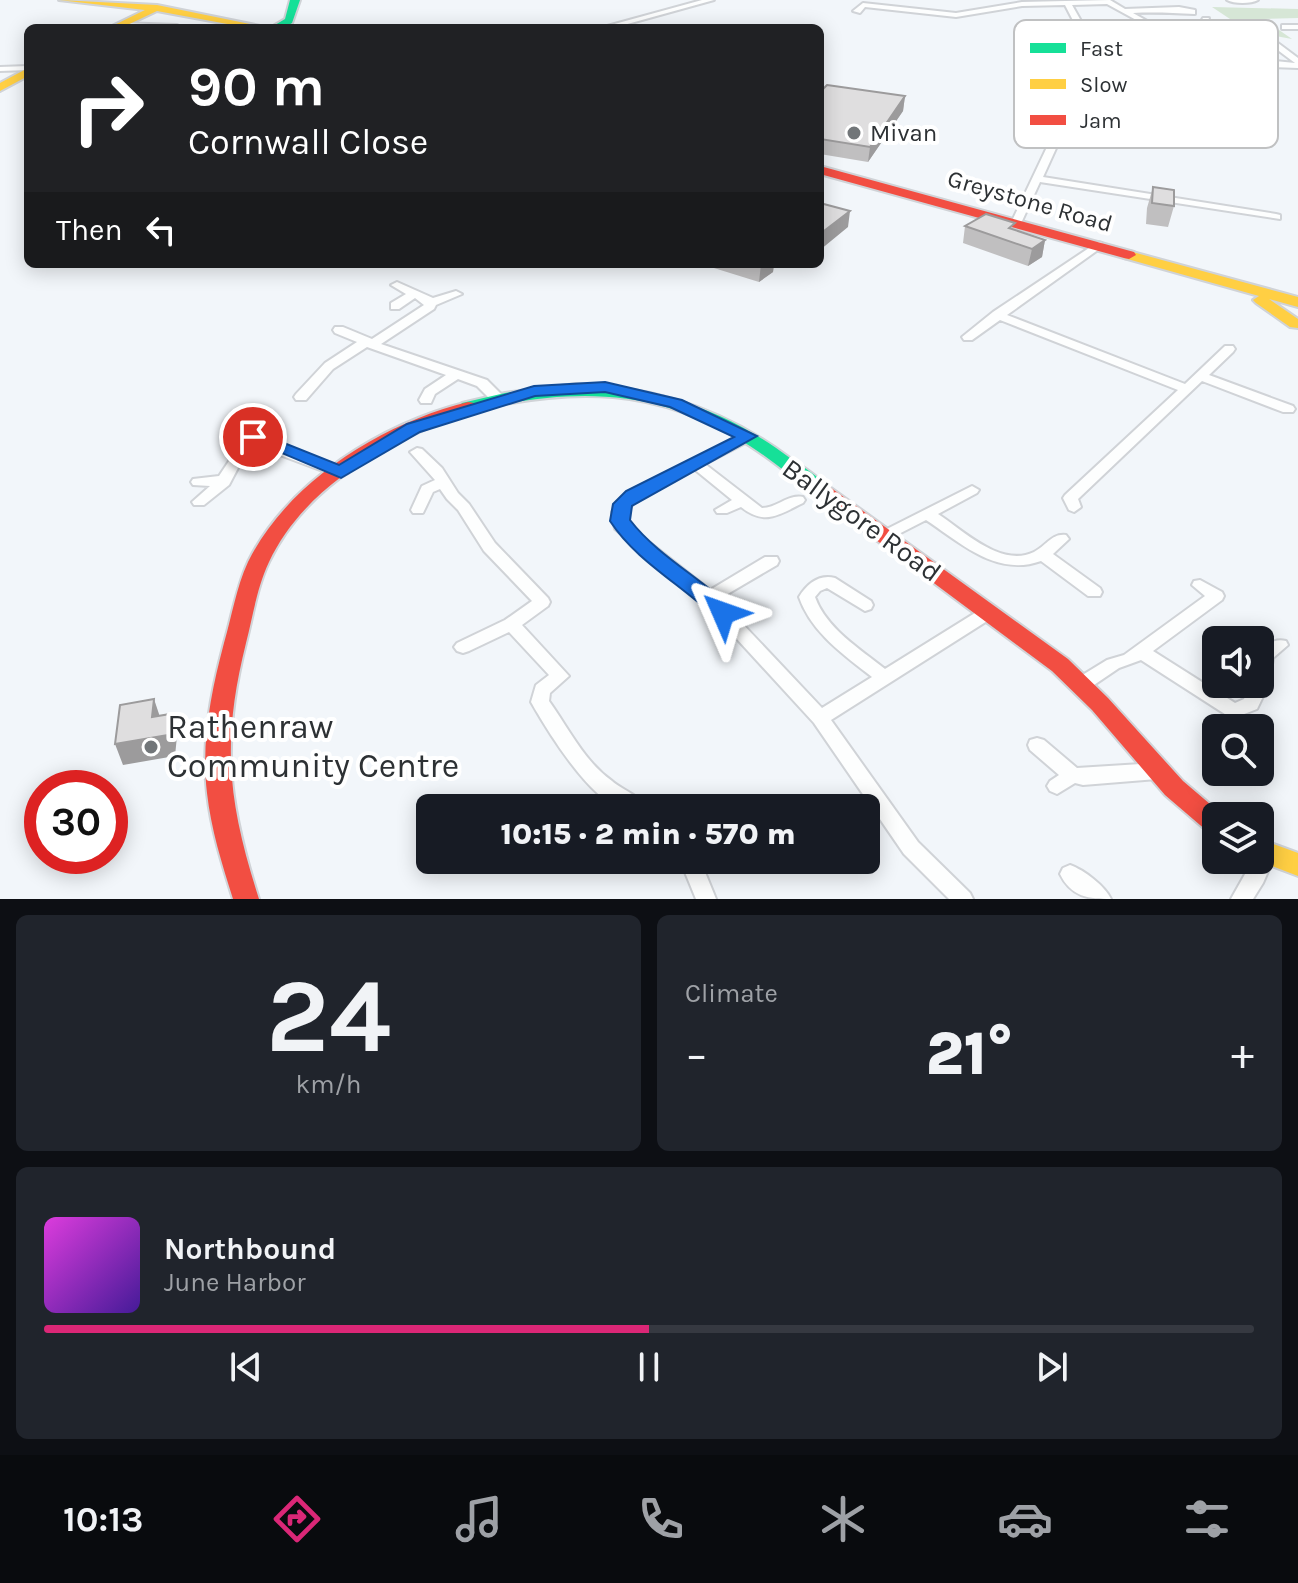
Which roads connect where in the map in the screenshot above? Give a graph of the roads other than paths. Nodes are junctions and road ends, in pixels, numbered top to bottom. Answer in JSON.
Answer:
{"nodes":[{"id":1,"x":64,"y":0,"type":"edge"},
{"id":2,"x":295,"y":0,"type":"edge"},
{"id":3,"x":710,"y":0,"type":"edge"},
{"id":4,"x":1231,"y":0,"type":"edge"},
{"id":5,"x":1254,"y":0,"type":"edge"},
{"id":6,"x":1107,"y":1,"type":"edge"},
{"id":7,"x":1067,"y":3,"type":"junction"},
{"id":8,"x":157,"y":8,"type":"junction"},
{"id":9,"x":857,"y":11,"type":"dead end"},
{"id":10,"x":1124,"y":11,"type":"junction"},
{"id":11,"x":1192,"y":12,"type":"dead end"},
{"id":12,"x":1076,"y":20,"type":"edge"},
{"id":13,"x":1140,"y":20,"type":"edge"},
{"id":14,"x":122,"y":24,"type":"edge"},
{"id":15,"x":243,"y":24,"type":"edge"},
{"id":16,"x":283,"y":24,"type":"edge"},
{"id":17,"x":619,"y":24,"type":"edge"},
{"id":18,"x":1285,"y":27,"type":"dead end"},
{"id":19,"x":1298,"y":27,"type":"edge"},
{"id":20,"x":1278,"y":47,"type":"edge"},
{"id":21,"x":1278,"y":63,"type":"edge"},
{"id":22,"x":1298,"y":64,"type":"edge"},
{"id":23,"x":0,"y":69,"type":"edge"},
{"id":24,"x":24,"y":70,"type":"edge"},
{"id":25,"x":24,"y":73,"type":"edge"},
{"id":26,"x":0,"y":88,"type":"edge"},
{"id":27,"x":1051,"y":148,"type":"edge"},
{"id":28,"x":824,"y":171,"type":"edge"},
{"id":29,"x":1037,"y":179,"type":"junction"},
{"id":30,"x":1238,"y":211,"type":"junction"},
{"id":31,"x":1276,"y":217,"type":"dead end"},
{"id":32,"x":1017,"y":221,"type":"junction"},
{"id":33,"x":1236,"y":225,"type":"dead end"},
{"id":34,"x":1098,"y":245,"type":"junction"},
{"id":35,"x":397,"y":285,"type":"dead end"},
{"id":36,"x":456,"y":294,"type":"dead end"},
{"id":37,"x":412,"y":295,"type":"junction"},
{"id":38,"x":430,"y":303,"type":"junction"},
{"id":39,"x":395,"y":306,"type":"dead end"},
{"id":40,"x":997,"y":315,"type":"junction"},
{"id":41,"x":1297,"y":315,"type":"edge"},
{"id":42,"x":339,"y":330,"type":"dead end"},
{"id":43,"x":968,"y":337,"type":"dead end"},
{"id":44,"x":370,"y":343,"type":"junction"},
{"id":45,"x":1229,"y":349,"type":"dead end"},
{"id":46,"x":455,"y":375,"type":"junction"},
{"id":47,"x":1201,"y":376,"type":"junction"},
{"id":48,"x":1187,"y":389,"type":"junction"},
{"id":49,"x":322,"y":398,"type":"dead end"},
{"id":50,"x":426,"y":400,"type":"dead end"},
{"id":51,"x":499,"y":400,"type":"junction"},
{"id":52,"x":1288,"y":409,"type":"dead end"},
{"id":53,"x":234,"y":427,"type":"dead end"},
{"id":54,"x":748,"y":436,"type":"junction"},
{"id":55,"x":261,"y":442,"type":"junction"},
{"id":56,"x":417,"y":452,"type":"dead end"},
{"id":57,"x":695,"y":463,"type":"junction"},
{"id":58,"x":341,"y":473,"type":"junction"},
{"id":59,"x":226,"y":480,"type":"junction"},
{"id":60,"x":198,"y":482,"type":"dead end"},
{"id":61,"x":442,"y":483,"type":"junction"},
{"id":62,"x":963,"y":489,"type":"dead end"},
{"id":63,"x":798,"y":500,"type":"dead end"},
{"id":64,"x":741,"y":501,"type":"junction"},
{"id":65,"x":199,"y":502,"type":"dead end"},
{"id":66,"x":1074,"y":507,"type":"dead end"},
{"id":67,"x":418,"y":510,"type":"dead end"},
{"id":68,"x":722,"y":510,"type":"dead end"},
{"id":69,"x":928,"y":514,"type":"junction"},
{"id":70,"x":882,"y":537,"type":"junction"},
{"id":71,"x":1061,"y":539,"type":"dead end"},
{"id":72,"x":1042,"y":554,"type":"junction"},
{"id":73,"x":771,"y":561,"type":"dead end"},
{"id":74,"x":1093,"y":584,"type":"dead end"},
{"id":75,"x":1200,"y":585,"type":"dead end"},
{"id":76,"x":709,"y":598,"type":"junction"},
{"id":77,"x":865,"y":605,"type":"dead end"},
{"id":78,"x":989,"y":612,"type":"junction"},
{"id":79,"x":511,"y":624,"type":"junction"},
{"id":80,"x":1280,"y":645,"type":"dead end"},
{"id":81,"x":463,"y":647,"type":"dead end"},
{"id":82,"x":1274,"y":648,"type":"edge"},
{"id":83,"x":1140,"y":651,"type":"junction"},
{"id":84,"x":885,"y":678,"type":"junction"},
{"id":85,"x":1082,"y":684,"type":"junction"},
{"id":86,"x":1202,"y":691,"type":"edge"},
{"id":87,"x":1214,"y":698,"type":"edge"},
{"id":88,"x":1254,"y":698,"type":"edge"},
{"id":89,"x":820,"y":718,"type":"junction"},
{"id":90,"x":1037,"y":745,"type":"dead end"},
{"id":91,"x":1157,"y":771,"type":"junction"},
{"id":92,"x":615,"y":794,"type":"edge"},
{"id":93,"x":1202,"y":811,"type":"edge"},
{"id":94,"x":1274,"y":856,"type":"edge"},
{"id":95,"x":1298,"y":865,"type":"edge"},
{"id":96,"x":696,"y":874,"type":"edge"},
{"id":97,"x":1070,"y":874,"type":"dead end"},
{"id":98,"x":1257,"y":874,"type":"edge"},
{"id":99,"x":246,"y":899,"type":"edge"},
{"id":100,"x":706,"y":899,"type":"edge"},
{"id":101,"x":963,"y":899,"type":"edge"},
{"id":102,"x":1101,"y":899,"type":"edge"},
{"id":103,"x":1241,"y":899,"type":"edge"}],
"edges":[{"from":1,"to":8,"type":"street"},
{"from":2,"to":16,"type":"street"},
{"from":3,"to":17,"type":"street"},
{"from":4,"to":5,"type":"street"},
{"from":6,"to":7,"type":"street"},
{"from":6,"to":10,"type":"street"},
{"from":7,"to":9,"type":"street"},
{"from":7,"to":12,"type":"street"},
{"from":8,"to":14,"type":"street"},
{"from":8,"to":15,"type":"street"},
{"from":10,"to":11,"type":"street"},
{"from":10,"to":13,"type":"street"},
{"from":18,"to":19,"type":"street"},
{"from":20,"to":22,"type":"street"},
{"from":21,"to":22,"type":"street"},
{"from":23,"to":24,"type":"street"},
{"from":25,"to":26,"type":"street"},
{"from":27,"to":29,"type":"street"},
{"from":28,"to":32,"type":"street","name":"Greystone Road"},
{"from":29,"to":30,"type":"street"},
{"from":29,"to":32,"type":"street"},
{"from":30,"to":31,"type":"street"},
{"from":30,"to":33,"type":"street"},
{"from":32,"to":34,"type":"street","name":"Greystone Road"},
{"from":34,"to":40,"type":"street"},
{"from":34,"to":41,"type":"street","name":"Greystone Road"},
{"from":35,"to":37,"type":"street"},
{"from":36,"to":38,"type":"street"},
{"from":37,"to":38,"type":"street"},
{"from":37,"to":39,"type":"street"},
{"from":38,"to":44,"type":"street"},
{"from":40,"to":43,"type":"street"},
{"from":40,"to":48,"type":"street"},
{"from":42,"to":44,"type":"street"},
{"from":44,"to":46,"type":"street"},
{"from":44,"to":49,"type":"street"},
{"from":45,"to":47,"type":"street"},
{"from":46,"to":50,"type":"street"},
{"from":46,"to":51,"type":"street"},
{"from":47,"to":48,"type":"street"},
{"from":47,"to":52,"type":"street"},
{"from":48,"to":66,"type":"street"},
{"from":51,"to":54,"type":"street","name":"Ballygore Road"},
{"from":51,"to":58,"type":"street","name":"Ballygore Road"},
{"from":53,"to":55,"type":"street"},
{"from":54,"to":57,"type":"street"},
{"from":54,"to":70,"type":"street","name":"Ballygore Road"},
{"from":55,"to":58,"type":"street"},
{"from":55,"to":59,"type":"street"},
{"from":56,"to":61,"type":"street"},
{"from":57,"to":64,"type":"street"},
{"from":57,"to":76,"type":"street"},
{"from":58,"to":99,"type":"street","name":"Ballygore Road"},
{"from":59,"to":60,"type":"street"},
{"from":59,"to":65,"type":"street"},
{"from":61,"to":67,"type":"street"},
{"from":61,"to":79,"type":"street"},
{"from":62,"to":69,"type":"street"},
{"from":63,"to":64,"type":"street"},
{"from":64,"to":68,"type":"street"},
{"from":69,"to":70,"type":"street"},
{"from":69,"to":72,"type":"street"},
{"from":70,"to":78,"type":"street","name":"Ballygore Road"},
{"from":71,"to":72,"type":"street"},
{"from":72,"to":74,"type":"street"},
{"from":73,"to":76,"type":"street"},
{"from":75,"to":83,"type":"street"},
{"from":76,"to":89,"type":"street"},
{"from":77,"to":84,"type":"street"},
{"from":78,"to":84,"type":"street"},
{"from":78,"to":85,"type":"street","name":"Ballygore Road"},
{"from":79,"to":81,"type":"street"},
{"from":79,"to":92,"type":"street"},
{"from":80,"to":82,"type":"street"},
{"from":83,"to":85,"type":"street"},
{"from":83,"to":86,"type":"street"},
{"from":84,"to":89,"type":"street"},
{"from":85,"to":91,"type":"street","name":"Ballygore Road"},
{"from":87,"to":88,"type":"street"},
{"from":89,"to":101,"type":"street"},
{"from":90,"to":91,"type":"street"},
{"from":91,"to":93,"type":"street","name":"Ballygore Road"},
{"from":94,"to":95,"type":"street"},
{"from":96,"to":100,"type":"street"},
{"from":97,"to":102,"type":"street"},
{"from":98,"to":103,"type":"street"}]}
